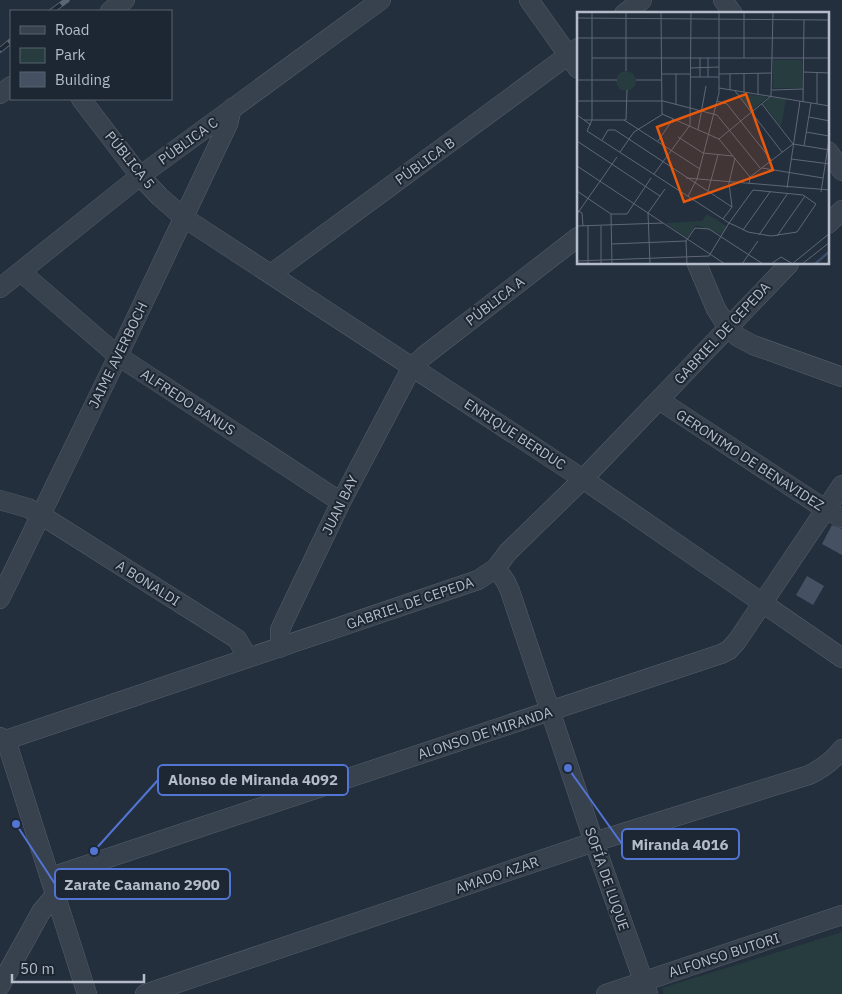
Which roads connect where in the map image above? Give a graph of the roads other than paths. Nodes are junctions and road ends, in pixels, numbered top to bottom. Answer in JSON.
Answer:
{"nodes":[{"id":1,"x":125,"y":0,"type":"edge"},
{"id":2,"x":381,"y":0,"type":"edge"},
{"id":3,"x":529,"y":0,"type":"edge"},
{"id":4,"x":642,"y":0,"type":"edge"},
{"id":5,"x":723,"y":0,"type":"edge"},
{"id":6,"x":111,"y":10,"type":"edge"},
{"id":7,"x":627,"y":12,"type":"edge"},
{"id":8,"x":732,"y":12,"type":"edge"},
{"id":9,"x":575,"y":58,"type":"edge"},
{"id":10,"x":83,"y":100,"type":"edge"},
{"id":11,"x":232,"y":108,"type":"junction"},
{"id":12,"x":830,"y":154,"type":"edge"},
{"id":13,"x":842,"y":171,"type":"edge"},
{"id":14,"x":140,"y":176,"type":"junction"},
{"id":15,"x":842,"y":210,"type":"edge"},
{"id":16,"x":183,"y":217,"type":"junction"},
{"id":17,"x":830,"y":222,"type":"edge"},
{"id":18,"x":577,"y":238,"type":"edge"},
{"id":19,"x":697,"y":265,"type":"edge"},
{"id":20,"x":788,"y":265,"type":"edge"},
{"id":21,"x":21,"y":272,"type":"junction"},
{"id":22,"x":271,"y":274,"type":"junction"},
{"id":23,"x":0,"y":288,"type":"edge"},
{"id":24,"x":728,"y":326,"type":"junction"},
{"id":25,"x":118,"y":356,"type":"junction"},
{"id":26,"x":412,"y":367,"type":"junction"},
{"id":27,"x":842,"y":377,"type":"edge"},
{"id":28,"x":659,"y":400,"type":"junction"},
{"id":29,"x":583,"y":479,"type":"junction"},
{"id":30,"x":842,"y":485,"type":"edge"},
{"id":31,"x":0,"y":500,"type":"edge"},
{"id":32,"x":342,"y":502,"type":"junction"},
{"id":33,"x":825,"y":509,"type":"junction"},
{"id":34,"x":40,"y":515,"type":"junction"},
{"id":35,"x":842,"y":518,"type":"edge"},
{"id":36,"x":496,"y":568,"type":"junction"},
{"id":37,"x":0,"y":599,"type":"edge"},
{"id":38,"x":762,"y":604,"type":"junction"},
{"id":39,"x":280,"y":648,"type":"junction"},
{"id":40,"x":248,"y":658,"type":"junction"},
{"id":41,"x":842,"y":658,"type":"edge"},
{"id":42,"x":550,"y":711,"type":"junction"},
{"id":43,"x":3,"y":739,"type":"edge"},
{"id":44,"x":842,"y":749,"type":"edge"},
{"id":45,"x":594,"y":842,"type":"junction"},
{"id":46,"x":54,"y":886,"type":"junction"},
{"id":47,"x":842,"y":915,"type":"edge"},
{"id":48,"x":0,"y":986,"type":"edge"},
{"id":49,"x":646,"y":988,"type":"edge"},
{"id":50,"x":87,"y":994,"type":"edge"},
{"id":51,"x":145,"y":994,"type":"edge"},
{"id":52,"x":606,"y":994,"type":"edge"}],
"edges":[{"from":1,"to":6,"type":"street"},
{"from":2,"to":11,"type":"street","name":"PÚBLICA C"},
{"from":3,"to":9,"type":"street"},
{"from":4,"to":7,"type":"street"},
{"from":5,"to":8,"type":"street"},
{"from":9,"to":22,"type":"street","name":"PÚBLICA B"},
{"from":10,"to":14,"type":"street","name":"PÚBLICA 5"},
{"from":11,"to":14,"type":"street","name":"PÚBLICA C"},
{"from":11,"to":16,"type":"street","name":"JAIME AVERBOCH"},
{"from":12,"to":13,"type":"street"},
{"from":14,"to":16,"type":"street","name":"PÚBLICA 5"},
{"from":14,"to":21,"type":"street","name":"PÚBLICA C"},
{"from":15,"to":17,"type":"street"},
{"from":16,"to":22,"type":"street","name":"ENRIQUE BERDUC"},
{"from":16,"to":25,"type":"street","name":"JAIME AVERBOCH"},
{"from":18,"to":26,"type":"street","name":"PÚBLICA A"},
{"from":19,"to":24,"type":"street"},
{"from":20,"to":24,"type":"street","name":"GABRIEL DE CEPEDA"},
{"from":21,"to":23,"type":"street","name":"PÚBLICA C"},
{"from":21,"to":25,"type":"street","name":"ALFREDO BANUS"},
{"from":22,"to":26,"type":"street","name":"ENRIQUE BERDUC"},
{"from":24,"to":27,"type":"street"},
{"from":24,"to":28,"type":"street","name":"GABRIEL DE CEPEDA"},
{"from":25,"to":32,"type":"street","name":"ALFREDO BANUS"},
{"from":25,"to":34,"type":"street","name":"JAIME AVERBOCH"},
{"from":26,"to":29,"type":"street","name":"ENRIQUE BERDUC"},
{"from":26,"to":32,"type":"street","name":"JUAN BAY"},
{"from":28,"to":29,"type":"street","name":"GABRIEL DE CEPEDA"},
{"from":28,"to":33,"type":"street","name":"GERONIMO DE BENAVIDEZ"},
{"from":29,"to":36,"type":"street","name":"GABRIEL DE CEPEDA"},
{"from":29,"to":38,"type":"street","name":"ENRIQUE BERDUC"},
{"from":30,"to":33,"type":"street","name":"ALONSO DE MIRANDA"},
{"from":31,"to":34,"type":"street","name":"A BONALDI"},
{"from":32,"to":39,"type":"street","name":"JUAN BAY"},
{"from":33,"to":35,"type":"street","name":"GERONIMO DE BENAVIDEZ"},
{"from":33,"to":38,"type":"street","name":"ALONSO DE MIRANDA"},
{"from":34,"to":37,"type":"street","name":"JAIME AVERBOCH"},
{"from":34,"to":40,"type":"street","name":"A BONALDI"},
{"from":36,"to":39,"type":"street","name":"GABRIEL DE CEPEDA"},
{"from":36,"to":42,"type":"street","name":"SOFÍA DE LUQUE"},
{"from":38,"to":41,"type":"street","name":"ENRIQUE BERDUC"},
{"from":38,"to":42,"type":"street","name":"ALONSO DE MIRANDA"},
{"from":39,"to":40,"type":"street","name":"GABRIEL DE CEPEDA"},
{"from":40,"to":43,"type":"street","name":"GABRIEL DE CEPEDA"},
{"from":42,"to":45,"type":"street","name":"SOFÍA DE LUQUE"},
{"from":42,"to":46,"type":"street","name":"ALONSO DE MIRANDA"},
{"from":43,"to":46,"type":"street"},
{"from":44,"to":45,"type":"street","name":"AMADO AZAR"},
{"from":45,"to":49,"type":"street","name":"SOFÍA DE LUQUE"},
{"from":45,"to":51,"type":"street","name":"AMADO AZAR"},
{"from":46,"to":48,"type":"street"},
{"from":46,"to":50,"type":"street"},
{"from":47,"to":49,"type":"street","name":"ALFONSO BUTORI"},
{"from":49,"to":52,"type":"street","name":"ALFONSO BUTORI"}]}
